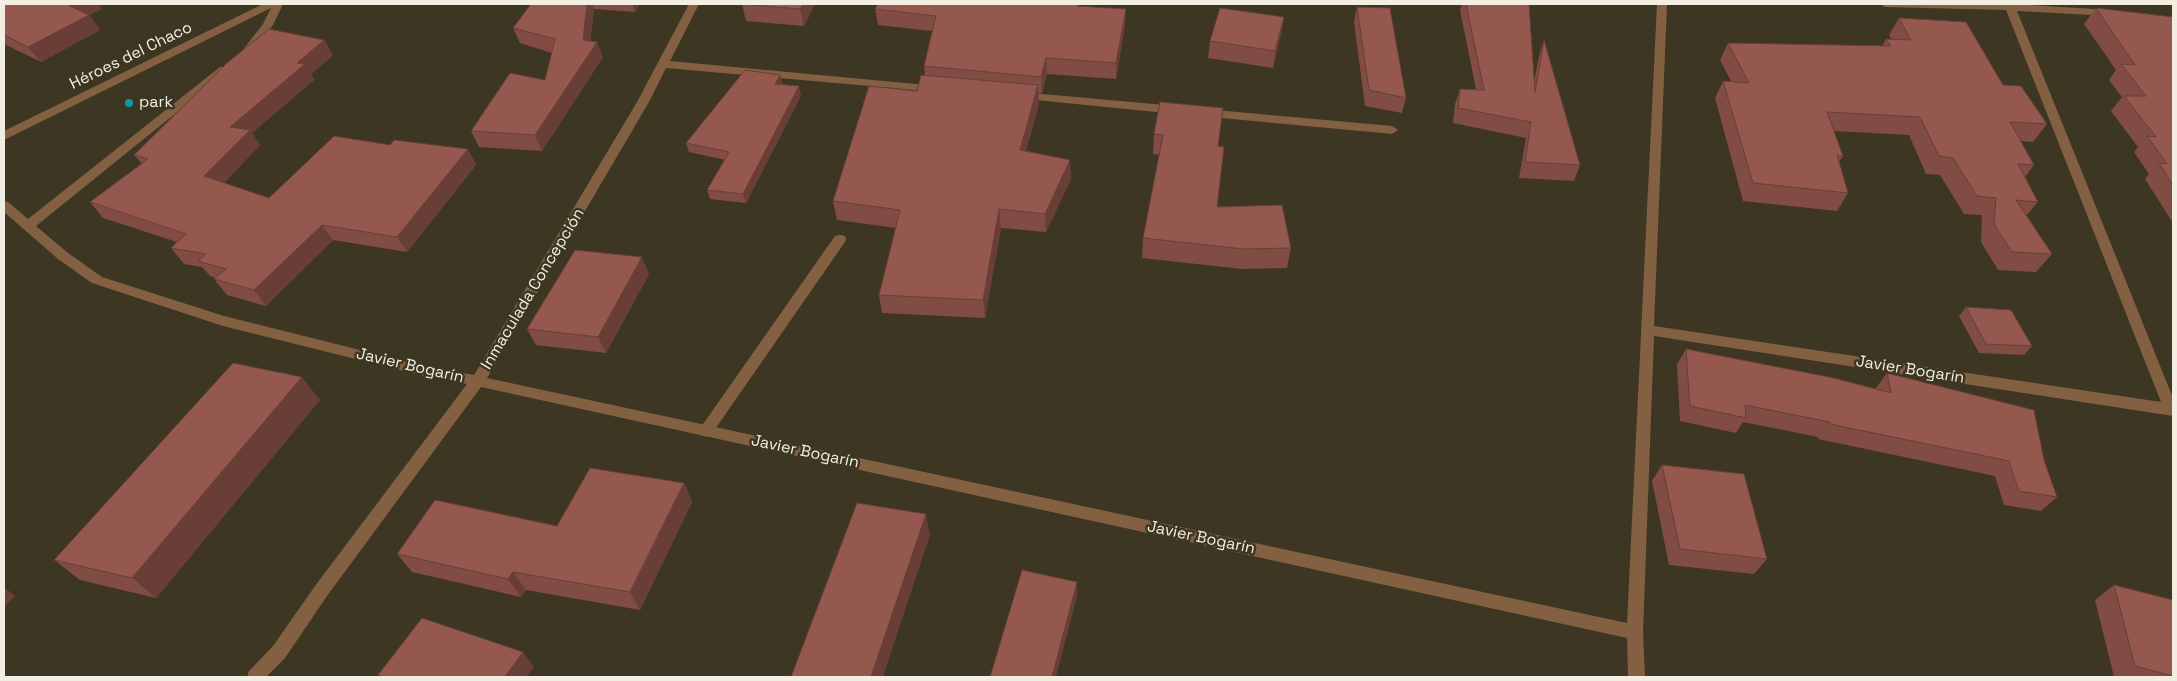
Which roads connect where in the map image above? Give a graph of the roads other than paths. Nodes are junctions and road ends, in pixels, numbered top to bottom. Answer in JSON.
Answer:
{"nodes":[{"id":1,"x":272,"y":4,"type":"edge"},
{"id":2,"x":278,"y":4,"type":"edge"},
{"id":3,"x":694,"y":4,"type":"edge"},
{"id":4,"x":1662,"y":4,"type":"edge"},
{"id":5,"x":1885,"y":4,"type":"edge"},
{"id":6,"x":2010,"y":5,"type":"edge"},
{"id":7,"x":2125,"y":14,"type":"edge"},
{"id":8,"x":663,"y":64,"type":"junction"},
{"id":9,"x":949,"y":90,"type":"edge"},
{"id":10,"x":1008,"y":95,"type":"edge"},
{"id":11,"x":1392,"y":130,"type":"dead end"},
{"id":12,"x":4,"y":136,"type":"edge"},
{"id":13,"x":4,"y":205,"type":"edge"},
{"id":14,"x":28,"y":226,"type":"junction"},
{"id":15,"x":840,"y":239,"type":"dead end"},
{"id":16,"x":1647,"y":330,"type":"junction"},
{"id":17,"x":478,"y":381,"type":"junction"},
{"id":18,"x":2172,"y":410,"type":"edge"},
{"id":19,"x":706,"y":431,"type":"junction"},
{"id":20,"x":1635,"y":632,"type":"junction"},
{"id":21,"x":256,"y":677,"type":"edge"},
{"id":22,"x":1636,"y":677,"type":"edge"}],
"edges":[{"from":1,"to":12,"type":"street","name":"Héroes del Chaco"},
{"from":2,"to":14,"type":"street"},
{"from":3,"to":8,"type":"street","name":"Inmaculada Concepción"},
{"from":4,"to":16,"type":"street"},
{"from":5,"to":6,"type":"street"},
{"from":6,"to":7,"type":"street"},
{"from":6,"to":18,"type":"street"},
{"from":8,"to":9,"type":"street"},
{"from":8,"to":17,"type":"street","name":"Inmaculada Concepción"},
{"from":10,"to":11,"type":"street"},
{"from":13,"to":14,"type":"street","name":"Javier Bogarín"},
{"from":14,"to":17,"type":"street","name":"Javier Bogarín"},
{"from":15,"to":19,"type":"street"},
{"from":16,"to":18,"type":"street","name":"Javier Bogarín"},
{"from":16,"to":20,"type":"street"},
{"from":17,"to":19,"type":"street","name":"Javier Bogarín"},
{"from":17,"to":21,"type":"street","name":"Inmaculada Concepción"},
{"from":19,"to":20,"type":"street","name":"Javier Bogarín"},
{"from":20,"to":22,"type":"street"}]}
